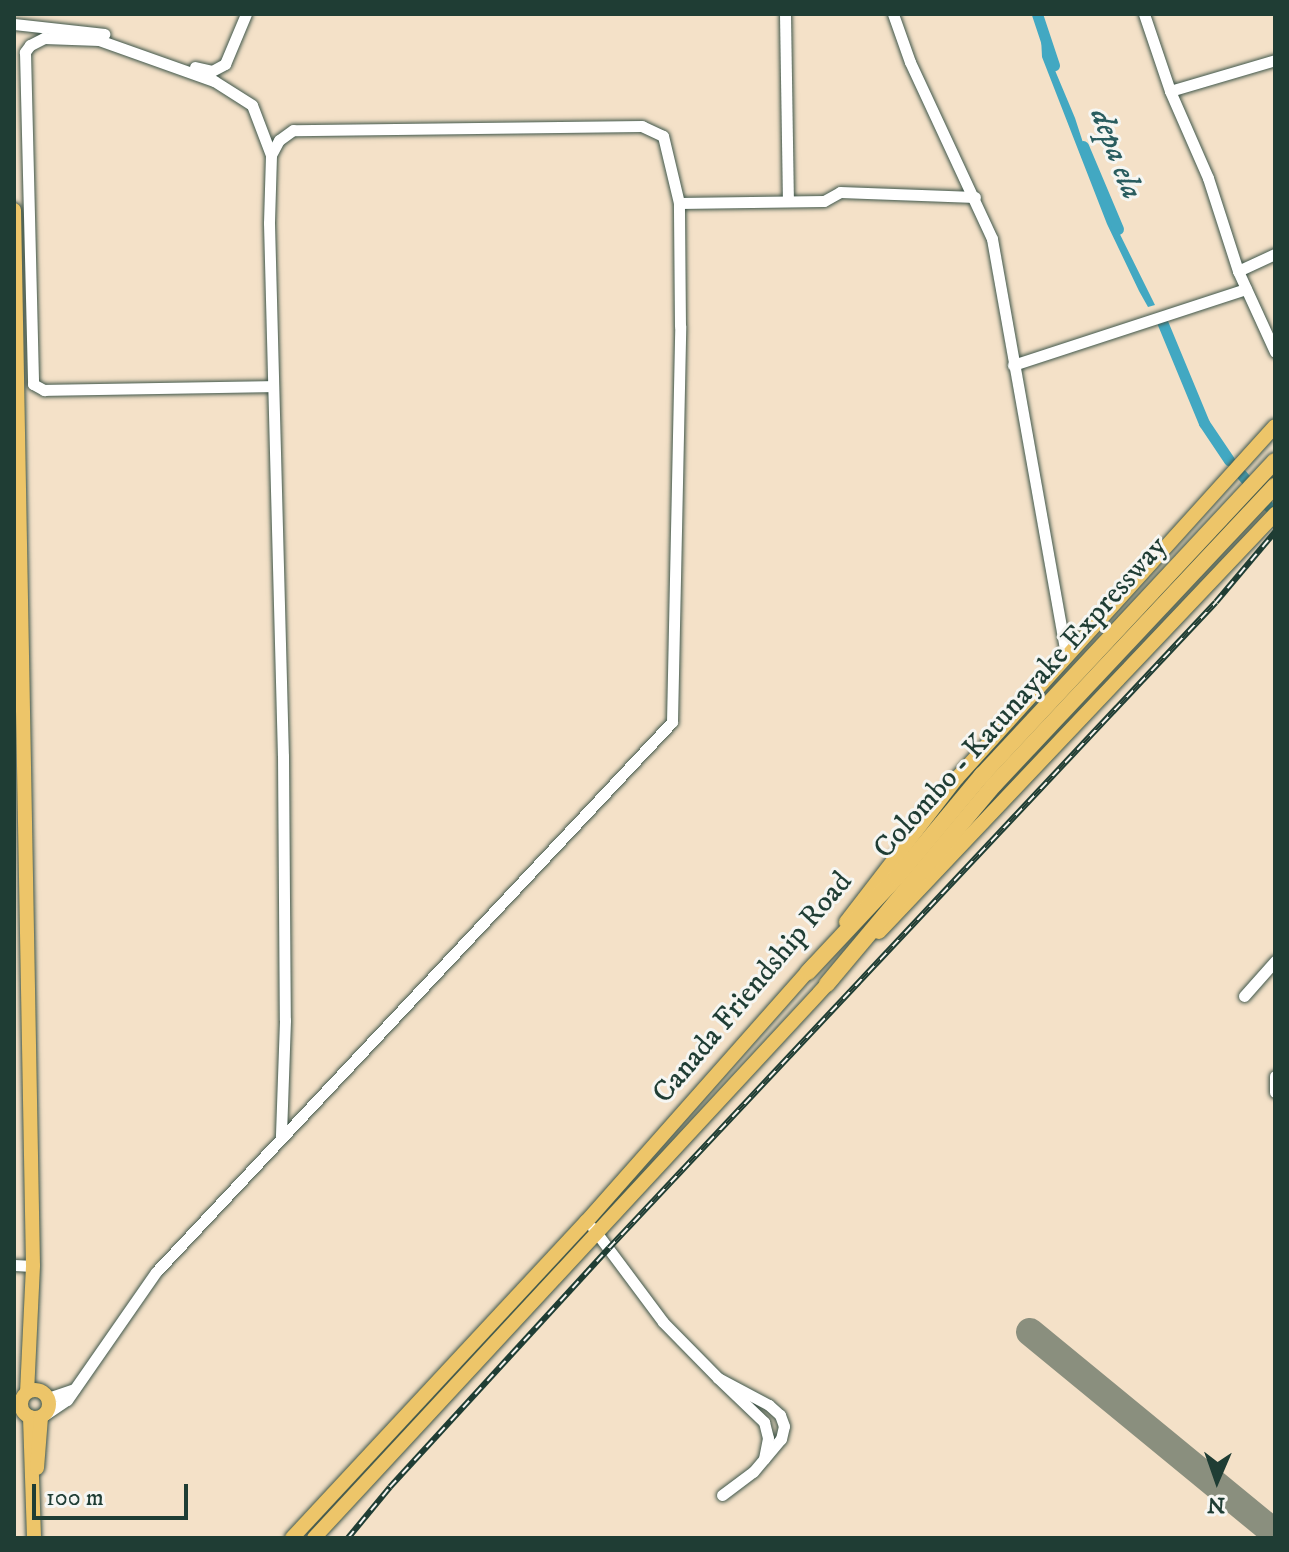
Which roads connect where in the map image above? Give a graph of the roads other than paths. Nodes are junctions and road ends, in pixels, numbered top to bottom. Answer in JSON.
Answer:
{"nodes":[{"id":1,"x":246,"y":14,"type":"edge"},
{"id":2,"x":785,"y":14,"type":"edge"},
{"id":3,"x":893,"y":14,"type":"edge"},
{"id":4,"x":1144,"y":14,"type":"edge"},
{"id":5,"x":14,"y":24,"type":"edge"},
{"id":6,"x":1275,"y":60,"type":"edge"},
{"id":7,"x":1170,"y":91,"type":"junction"},
{"id":8,"x":271,"y":155,"type":"junction"},
{"id":9,"x":975,"y":197,"type":"junction"},
{"id":10,"x":788,"y":201,"type":"junction"},
{"id":11,"x":679,"y":203,"type":"junction"},
{"id":12,"x":14,"y":210,"type":"edge"},
{"id":13,"x":14,"y":249,"type":"edge"},
{"id":14,"x":1275,"y":254,"type":"edge"},
{"id":15,"x":1238,"y":271,"type":"junction"},
{"id":16,"x":1246,"y":289,"type":"junction"},
{"id":17,"x":15,"y":293,"type":"edge"},
{"id":18,"x":15,"y":352,"type":"edge"},
{"id":19,"x":1275,"y":352,"type":"edge"},
{"id":20,"x":1013,"y":365,"type":"junction"},
{"id":21,"x":273,"y":386,"type":"junction"},
{"id":22,"x":16,"y":424,"type":"edge"},
{"id":23,"x":1275,"y":426,"type":"edge"},
{"id":24,"x":1275,"y":461,"type":"edge"},
{"id":25,"x":1275,"y":486,"type":"edge"},
{"id":26,"x":1275,"y":514,"type":"edge"},
{"id":27,"x":17,"y":574,"type":"edge"},
{"id":28,"x":1066,"y":655,"type":"junction"},
{"id":29,"x":18,"y":727,"type":"edge"},
{"id":30,"x":989,"y":779,"type":"junction"},
{"id":31,"x":1275,"y":961,"type":"edge"},
{"id":32,"x":808,"y":972,"type":"junction"},
{"id":33,"x":827,"y":984,"type":"junction"},
{"id":34,"x":1244,"y":996,"type":"dead end"},
{"id":35,"x":1275,"y":1076,"type":"edge"},
{"id":36,"x":1275,"y":1092,"type":"edge"},
{"id":37,"x":281,"y":1137,"type":"junction"},
{"id":38,"x":591,"y":1227,"type":"junction"},
{"id":39,"x":14,"y":1265,"type":"edge"},
{"id":40,"x":33,"y":1266,"type":"junction"},
{"id":41,"x":718,"y":1378,"type":"junction"},
{"id":42,"x":74,"y":1389,"type":"junction"},
{"id":43,"x":31,"y":1395,"type":"edge"},
{"id":44,"x":31,"y":1415,"type":"edge"},
{"id":45,"x":764,"y":1459,"type":"junction"},
{"id":46,"x":722,"y":1495,"type":"dead end"},
{"id":47,"x":34,"y":1538,"type":"edge"},
{"id":48,"x":292,"y":1538,"type":"edge"},
{"id":49,"x":314,"y":1538,"type":"edge"}],
"edges":[{"from":1,"to":5,"type":"street"},
{"from":2,"to":10,"type":"street"},
{"from":3,"to":9,"type":"street"},
{"from":4,"to":7,"type":"street"},
{"from":6,"to":7,"type":"street"},
{"from":7,"to":15,"type":"street"},
{"from":8,"to":11,"type":"street"},
{"from":8,"to":21,"type":"street"},
{"from":8,"to":21,"type":"street"},
{"from":9,"to":10,"type":"street"},
{"from":9,"to":20,"type":"street"},
{"from":10,"to":11,"type":"street"},
{"from":11,"to":37,"type":"street"},
{"from":12,"to":13,"type":"main road"},
{"from":13,"to":17,"type":"main road"},
{"from":14,"to":15,"type":"street"},
{"from":15,"to":16,"type":"street"},
{"from":16,"to":19,"type":"street"},
{"from":16,"to":20,"type":"street"},
{"from":17,"to":18,"type":"main road"},
{"from":18,"to":22,"type":"main road"},
{"from":20,"to":28,"type":"street"},
{"from":21,"to":37,"type":"street"},
{"from":22,"to":27,"type":"main road"},
{"from":23,"to":28,"type":"main road","name":"Canada Friendship Road"},
{"from":24,"to":30,"type":"highway","name":"Colombo - Katunayake Expressway"},
{"from":25,"to":30,"type":"highway","name":"Colombo - Katunayake Expressway"},
{"from":26,"to":33,"type":"main road","name":"Canada Friendship Road"},
{"from":27,"to":29,"type":"main road"},
{"from":28,"to":32,"type":"main road","name":"Canada Friendship Road"},
{"from":29,"to":40,"type":"main road"},
{"from":30,"to":32,"type":"highway","name":"Colombo - Katunayake Expressway"},
{"from":30,"to":33,"type":"highway","name":"Colombo - Katunayake Expressway"},
{"from":31,"to":34,"type":"street"},
{"from":32,"to":38,"type":"main road","name":"Canada Friendship Road"},
{"from":33,"to":38,"type":"main road","name":"Canada Friendship Road"},
{"from":35,"to":36,"type":"street"},
{"from":37,"to":42,"type":"street"},
{"from":38,"to":41,"type":"street"},
{"from":38,"to":48,"type":"main road","name":"Canada Friendship Road"},
{"from":38,"to":49,"type":"main road","name":"Canada Friendship Road"},
{"from":39,"to":40,"type":"street"},
{"from":40,"to":43,"type":"main road"},
{"from":41,"to":45,"type":"street"},
{"from":41,"to":45,"type":"street"},
{"from":42,"to":43,"type":"street"},
{"from":42,"to":44,"type":"street"},
{"from":43,"to":44,"type":"main road"},
{"from":43,"to":44,"type":"main road"},
{"from":44,"to":47,"type":"main road"},
{"from":45,"to":46,"type":"street"}]}
